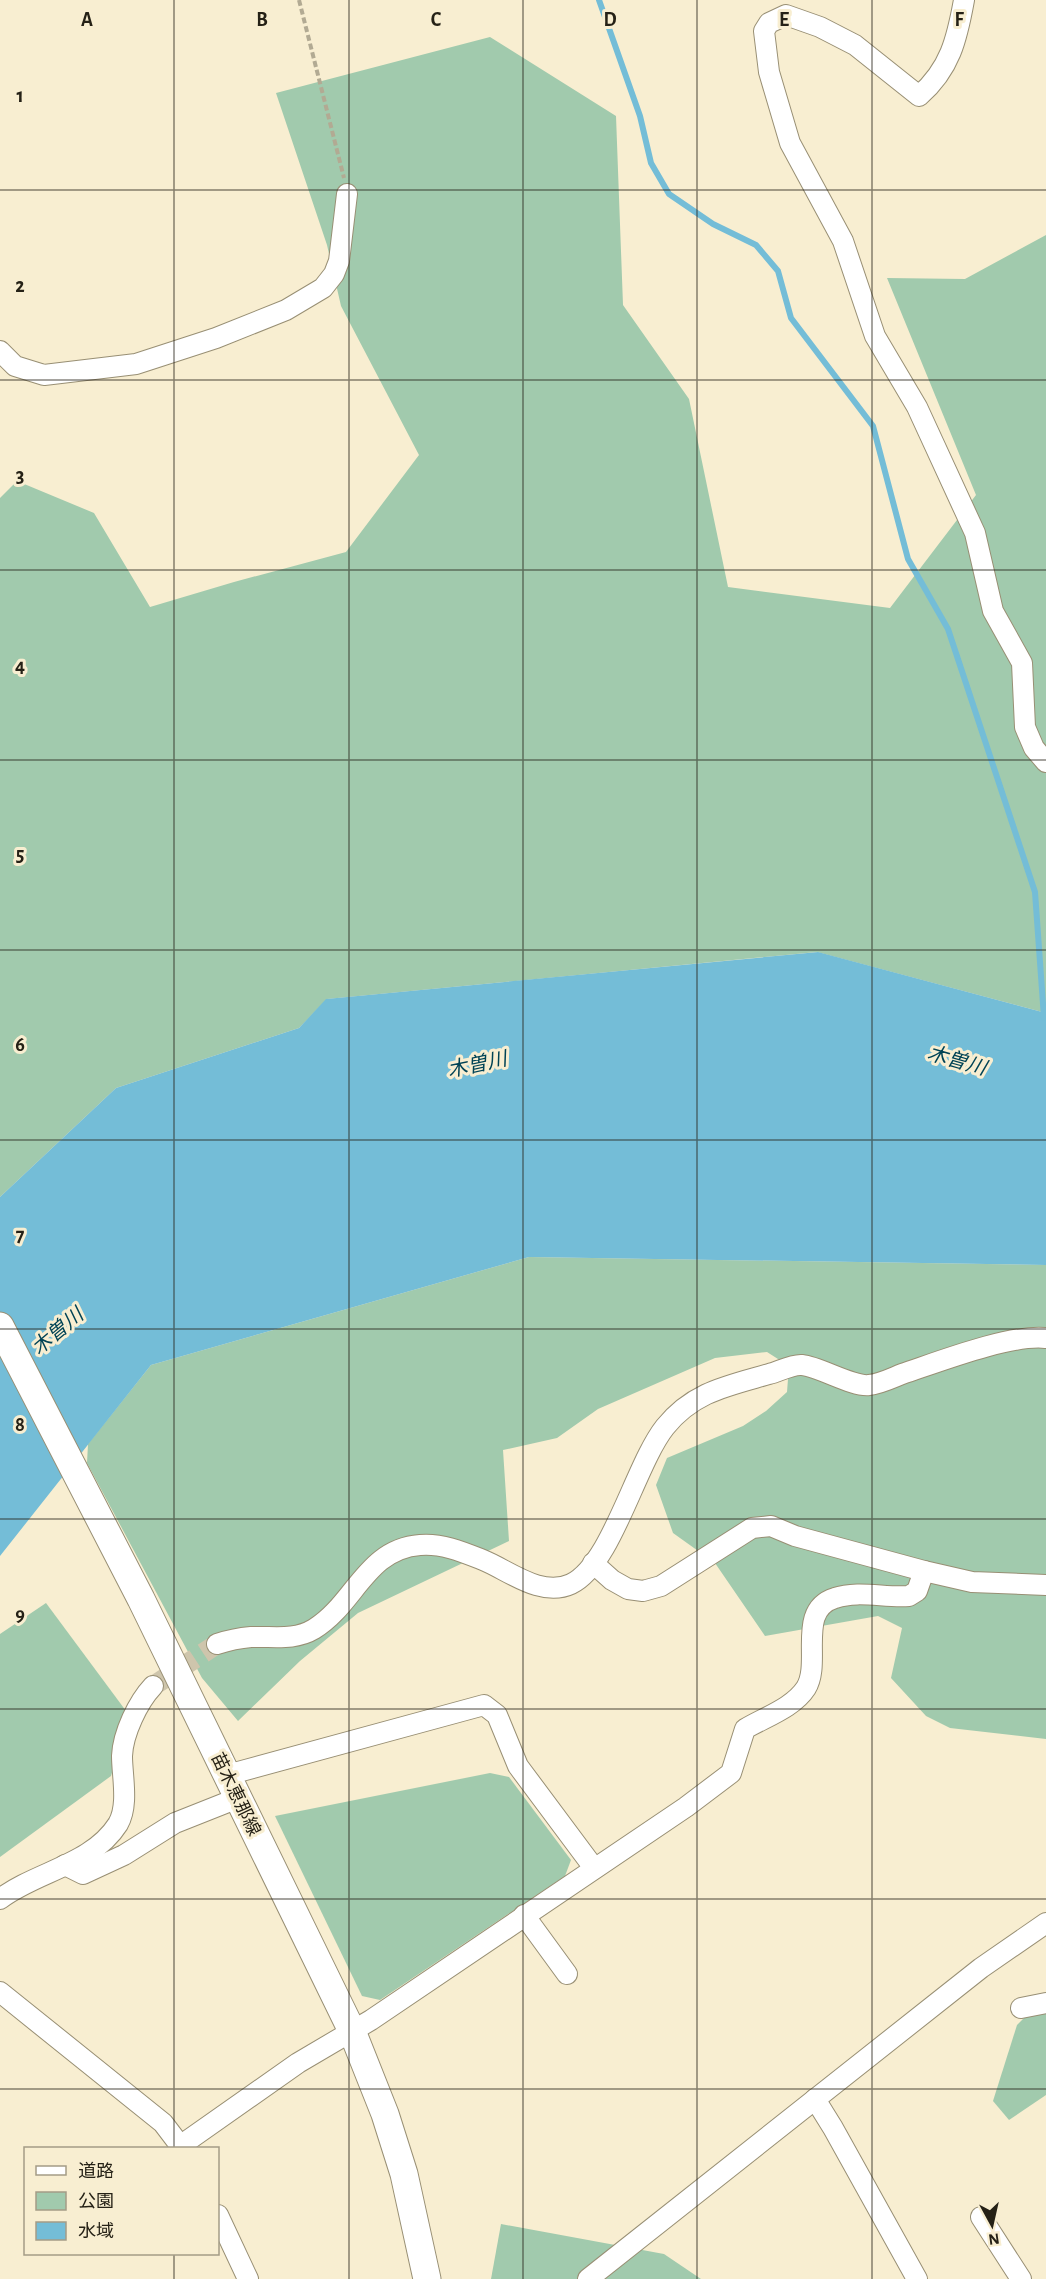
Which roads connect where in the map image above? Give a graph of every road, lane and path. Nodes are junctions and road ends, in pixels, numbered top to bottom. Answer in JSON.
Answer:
{"nodes":[{"id":1,"x":300,"y":0,"type":"edge"},
{"id":2,"x":964,"y":0,"type":"edge"},
{"id":3,"x":348,"y":194,"type":"joint"},
{"id":4,"x":0,"y":351,"type":"edge"},
{"id":5,"x":1046,"y":762,"type":"edge"},
{"id":6,"x":0,"y":1326,"type":"edge"},
{"id":7,"x":1046,"y":1338,"type":"edge"},
{"id":8,"x":593,"y":1563,"type":"junction"},
{"id":9,"x":924,"y":1571,"type":"junction"},
{"id":10,"x":1046,"y":1585,"type":"edge"},
{"id":11,"x":217,"y":1644,"type":"tunnel mouth"},
{"id":12,"x":153,"y":1686,"type":"tunnel mouth"},
{"id":13,"x":233,"y":1787,"type":"junction"},
{"id":14,"x":65,"y":1864,"type":"junction"},
{"id":15,"x":594,"y":1868,"type":"junction"},
{"id":16,"x":0,"y":1899,"type":"edge"},
{"id":17,"x":524,"y":1915,"type":"junction"},
{"id":18,"x":1046,"y":1923,"type":"edge"},
{"id":19,"x":567,"y":1974,"type":"dead end"},
{"id":20,"x":0,"y":1992,"type":"edge"},
{"id":21,"x":1046,"y":2003,"type":"edge"},
{"id":22,"x":1021,"y":2008,"type":"dead end"},
{"id":23,"x":352,"y":2031,"type":"junction"},
{"id":24,"x":815,"y":2100,"type":"junction"},
{"id":25,"x":181,"y":2147,"type":"edge"},
{"id":26,"x":219,"y":2217,"type":"edge"},
{"id":27,"x":981,"y":2217,"type":"dead end"},
{"id":28,"x":248,"y":2279,"type":"edge"},
{"id":29,"x":427,"y":2279,"type":"edge"},
{"id":30,"x":588,"y":2279,"type":"edge"},
{"id":31,"x":917,"y":2279,"type":"edge"},
{"id":32,"x":1021,"y":2279,"type":"edge"}],
"edges":[{"from":1,"to":3,"type":"path"},
{"from":2,"to":5,"type":"street"},
{"from":3,"to":4,"type":"street"},
{"from":6,"to":13,"type":"main road","name":"苗木恵那線"},
{"from":7,"to":8,"type":"street"},
{"from":8,"to":9,"type":"street"},
{"from":8,"to":11,"type":"street"},
{"from":9,"to":10,"type":"street"},
{"from":9,"to":15,"type":"street"},
{"from":12,"to":14,"type":"street"},
{"from":13,"to":14,"type":"street"},
{"from":13,"to":15,"type":"street"},
{"from":13,"to":23,"type":"main road","name":"苗木恵那線"},
{"from":14,"to":16,"type":"street"},
{"from":15,"to":17,"type":"street"},
{"from":17,"to":19,"type":"street"},
{"from":17,"to":23,"type":"street"},
{"from":18,"to":24,"type":"street"},
{"from":20,"to":25,"type":"street"},
{"from":21,"to":22,"type":"street"},
{"from":23,"to":25,"type":"street"},
{"from":23,"to":29,"type":"main road","name":"苗木恵那線"},
{"from":24,"to":30,"type":"street"},
{"from":24,"to":31,"type":"street"},
{"from":26,"to":28,"type":"street"},
{"from":27,"to":32,"type":"street"}]}
